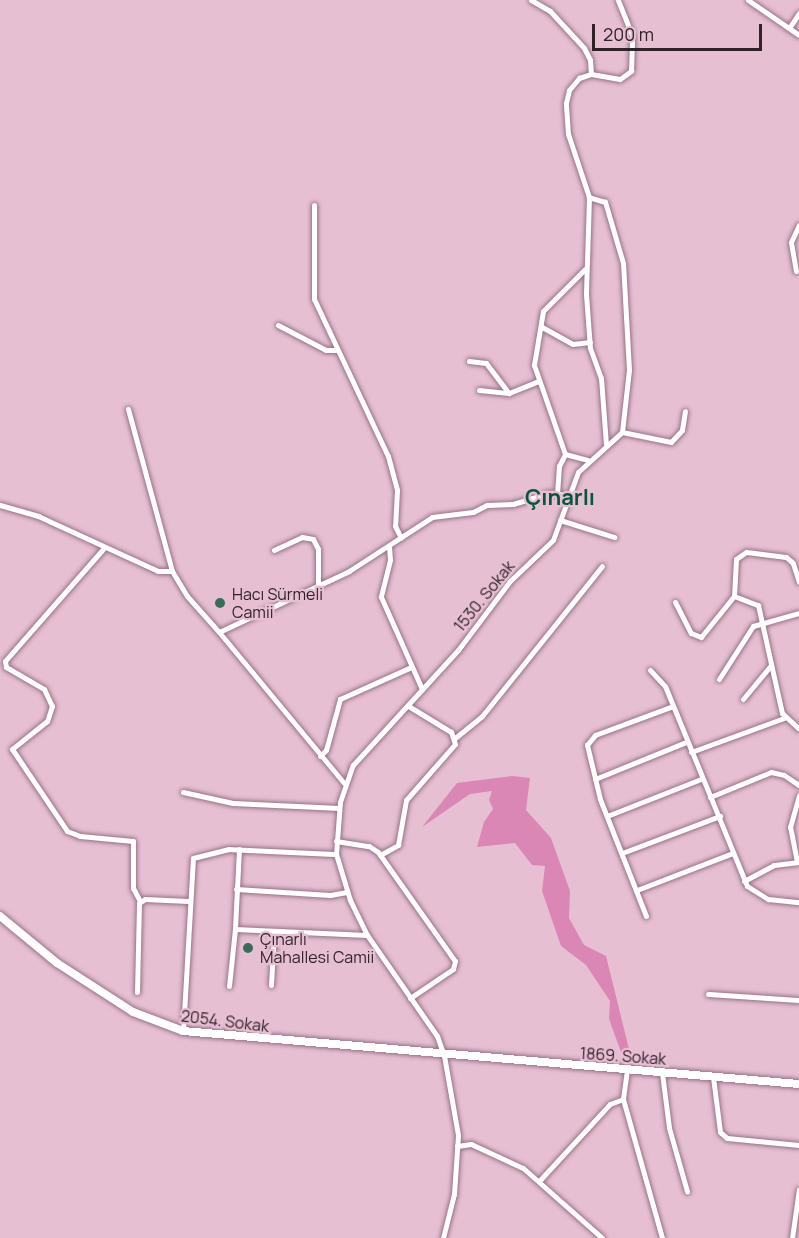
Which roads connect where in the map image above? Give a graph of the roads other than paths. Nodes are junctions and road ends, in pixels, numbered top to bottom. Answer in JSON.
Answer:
{"nodes":[{"id":1,"x":531,"y":0,"type":"edge"},
{"id":2,"x":618,"y":0,"type":"edge"},
{"id":3,"x":748,"y":0,"type":"edge"},
{"id":4,"x":799,"y":13,"type":"edge"},
{"id":5,"x":789,"y":28,"type":"junction"},
{"id":6,"x":799,"y":35,"type":"edge"},
{"id":7,"x":591,"y":74,"type":"junction"},
{"id":8,"x":589,"y":197,"type":"junction"},
{"id":9,"x":314,"y":205,"type":"dead end"},
{"id":10,"x":799,"y":225,"type":"edge"},
{"id":11,"x":585,"y":269,"type":"junction"},
{"id":12,"x":796,"y":271,"type":"dead end"},
{"id":13,"x":278,"y":325,"type":"dead end"},
{"id":14,"x":542,"y":327,"type":"junction"},
{"id":15,"x":590,"y":342,"type":"junction"},
{"id":16,"x":336,"y":350,"type":"junction"},
{"id":17,"x":469,"y":361,"type":"dead end"},
{"id":18,"x":538,"y":381,"type":"junction"},
{"id":19,"x":479,"y":390,"type":"dead end"},
{"id":20,"x":509,"y":393,"type":"junction"},
{"id":21,"x":128,"y":409,"type":"dead end"},
{"id":22,"x":685,"y":411,"type":"dead end"},
{"id":23,"x":622,"y":432,"type":"junction"},
{"id":24,"x":606,"y":444,"type":"junction"},
{"id":25,"x":565,"y":454,"type":"junction"},
{"id":26,"x":587,"y":460,"type":"junction"},
{"id":27,"x":557,"y":494,"type":"junction"},
{"id":28,"x":567,"y":495,"type":"junction"},
{"id":29,"x":0,"y":505,"type":"edge"},
{"id":30,"x":560,"y":520,"type":"junction"},
{"id":31,"x":614,"y":537,"type":"dead end"},
{"id":32,"x":401,"y":538,"type":"junction"},
{"id":33,"x":389,"y":546,"type":"junction"},
{"id":34,"x":103,"y":549,"type":"junction"},
{"id":35,"x":274,"y":550,"type":"dead end"},
{"id":36,"x":602,"y":566,"type":"dead end"},
{"id":37,"x":172,"y":571,"type":"junction"},
{"id":38,"x":799,"y":582,"type":"edge"},
{"id":39,"x":318,"y":584,"type":"junction"},
{"id":40,"x":734,"y":596,"type":"junction"},
{"id":41,"x":675,"y":602,"type":"dead end"},
{"id":42,"x":799,"y":613,"type":"edge"},
{"id":43,"x":762,"y":623,"type":"junction"},
{"id":44,"x":219,"y":632,"type":"junction"},
{"id":45,"x":771,"y":665,"type":"junction"},
{"id":46,"x":409,"y":668,"type":"junction"},
{"id":47,"x":650,"y":670,"type":"dead end"},
{"id":48,"x":719,"y":679,"type":"dead end"},
{"id":49,"x":422,"y":689,"type":"junction"},
{"id":50,"x":743,"y":699,"type":"dead end"},
{"id":51,"x":673,"y":706,"type":"junction"},
{"id":52,"x":410,"y":707,"type":"junction"},
{"id":53,"x":784,"y":718,"type":"junction"},
{"id":54,"x":799,"y":729,"type":"edge"},
{"id":55,"x":455,"y":738,"type":"junction"},
{"id":56,"x":686,"y":742,"type":"junction"},
{"id":57,"x":691,"y":752,"type":"junction"},
{"id":58,"x":320,"y":756,"type":"junction"},
{"id":59,"x":595,"y":779,"type":"junction"},
{"id":60,"x":701,"y":779,"type":"junction"},
{"id":61,"x":344,"y":783,"type":"junction"},
{"id":62,"x":799,"y":785,"type":"edge"},
{"id":63,"x":183,"y":792,"type":"dead end"},
{"id":64,"x":799,"y":795,"type":"edge"},
{"id":65,"x":710,"y":797,"type":"junction"},
{"id":66,"x":339,"y":808,"type":"junction"},
{"id":67,"x":607,"y":816,"type":"junction"},
{"id":68,"x":720,"y":816,"type":"junction"},
{"id":69,"x":336,"y":841,"type":"junction"},
{"id":70,"x":239,"y":849,"type":"junction"},
{"id":71,"x":622,"y":853,"type":"junction"},
{"id":72,"x":733,"y":853,"type":"junction"},
{"id":73,"x":336,"y":854,"type":"junction"},
{"id":74,"x":380,"y":855,"type":"junction"},
{"id":75,"x":798,"y":862,"type":"edge"},
{"id":76,"x":744,"y":881,"type":"junction"},
{"id":77,"x":236,"y":889,"type":"junction"},
{"id":78,"x":637,"y":890,"type":"junction"},
{"id":79,"x":347,"y":892,"type":"junction"},
{"id":80,"x":140,"y":901,"type":"junction"},
{"id":81,"x":188,"y":901,"type":"junction"},
{"id":82,"x":799,"y":902,"type":"edge"},
{"id":83,"x":0,"y":916,"type":"edge"},
{"id":84,"x":646,"y":916,"type":"dead end"},
{"id":85,"x":235,"y":929,"type":"junction"},
{"id":86,"x":274,"y":932,"type":"junction"},
{"id":87,"x":368,"y":935,"type":"junction"},
{"id":88,"x":271,"y":985,"type":"dead end"},
{"id":89,"x":229,"y":986,"type":"dead end"},
{"id":90,"x":137,"y":992,"type":"dead end"},
{"id":91,"x":708,"y":994,"type":"dead end"},
{"id":92,"x":410,"y":998,"type":"junction"},
{"id":93,"x":799,"y":1000,"type":"edge"},
{"id":94,"x":183,"y":1031,"type":"junction"},
{"id":95,"x":444,"y":1056,"type":"junction"},
{"id":96,"x":627,"y":1070,"type":"junction"},
{"id":97,"x":662,"y":1073,"type":"junction"},
{"id":98,"x":713,"y":1077,"type":"junction"},
{"id":99,"x":799,"y":1084,"type":"edge"},
{"id":100,"x":623,"y":1099,"type":"junction"},
{"id":101,"x":799,"y":1145,"type":"edge"},
{"id":102,"x":457,"y":1146,"type":"junction"},
{"id":103,"x":540,"y":1180,"type":"junction"},
{"id":104,"x":799,"y":1189,"type":"edge"},
{"id":105,"x":687,"y":1191,"type":"dead end"},
{"id":106,"x":443,"y":1238,"type":"edge"},
{"id":107,"x":602,"y":1238,"type":"edge"},
{"id":108,"x":662,"y":1238,"type":"edge"},
{"id":109,"x":792,"y":1238,"type":"edge"}],
"edges":[{"from":1,"to":7,"type":"street"},
{"from":2,"to":7,"type":"street"},
{"from":3,"to":5,"type":"street"},
{"from":4,"to":5,"type":"street"},
{"from":5,"to":6,"type":"street"},
{"from":7,"to":8,"type":"street"},
{"from":8,"to":11,"type":"street"},
{"from":8,"to":23,"type":"street"},
{"from":9,"to":16,"type":"street"},
{"from":10,"to":12,"type":"street"},
{"from":11,"to":14,"type":"street"},
{"from":11,"to":15,"type":"street"},
{"from":13,"to":16,"type":"street"},
{"from":14,"to":15,"type":"street"},
{"from":14,"to":18,"type":"street"},
{"from":15,"to":24,"type":"street"},
{"from":16,"to":32,"type":"street"},
{"from":17,"to":20,"type":"street"},
{"from":18,"to":20,"type":"street"},
{"from":18,"to":25,"type":"street"},
{"from":19,"to":20,"type":"street"},
{"from":21,"to":37,"type":"street"},
{"from":22,"to":23,"type":"street"},
{"from":23,"to":24,"type":"street","name":"1530. Sokak"},
{"from":24,"to":26,"type":"street","name":"1530. Sokak"},
{"from":25,"to":26,"type":"street"},
{"from":25,"to":27,"type":"street"},
{"from":26,"to":28,"type":"street","name":"1530. Sokak"},
{"from":27,"to":28,"type":"street"},
{"from":27,"to":32,"type":"street"},
{"from":28,"to":30,"type":"street","name":"1530. Sokak"},
{"from":29,"to":34,"type":"street"},
{"from":30,"to":31,"type":"street"},
{"from":30,"to":49,"type":"street","name":"1530. Sokak"},
{"from":32,"to":33,"type":"street"},
{"from":33,"to":39,"type":"street"},
{"from":33,"to":46,"type":"street"},
{"from":34,"to":37,"type":"street"},
{"from":34,"to":80,"type":"street"},
{"from":35,"to":39,"type":"street"},
{"from":36,"to":55,"type":"street"},
{"from":37,"to":44,"type":"street"},
{"from":38,"to":40,"type":"street"},
{"from":39,"to":44,"type":"street"},
{"from":40,"to":41,"type":"street"},
{"from":40,"to":43,"type":"street"},
{"from":42,"to":43,"type":"street"},
{"from":43,"to":45,"type":"street"},
{"from":43,"to":48,"type":"street"},
{"from":44,"to":58,"type":"street"},
{"from":45,"to":50,"type":"street"},
{"from":45,"to":53,"type":"street"},
{"from":46,"to":49,"type":"street"},
{"from":46,"to":58,"type":"street"},
{"from":47,"to":51,"type":"street"},
{"from":49,"to":52,"type":"street","name":"1530. Sokak"},
{"from":51,"to":56,"type":"street"},
{"from":51,"to":59,"type":"street"},
{"from":52,"to":55,"type":"street"},
{"from":52,"to":61,"type":"street","name":"1530. Sokak"},
{"from":53,"to":54,"type":"street"},
{"from":53,"to":57,"type":"street"},
{"from":55,"to":74,"type":"street"},
{"from":56,"to":57,"type":"street"},
{"from":56,"to":59,"type":"street"},
{"from":57,"to":60,"type":"street"},
{"from":58,"to":61,"type":"street"},
{"from":59,"to":67,"type":"street"},
{"from":60,"to":65,"type":"street"},
{"from":60,"to":67,"type":"street"},
{"from":61,"to":66,"type":"street","name":"1530. Sokak"},
{"from":62,"to":65,"type":"street"},
{"from":63,"to":66,"type":"street"},
{"from":64,"to":75,"type":"street"},
{"from":65,"to":68,"type":"street"},
{"from":66,"to":69,"type":"street","name":"1530. Sokak"},
{"from":67,"to":71,"type":"street"},
{"from":68,"to":71,"type":"street"},
{"from":68,"to":72,"type":"street"},
{"from":69,"to":73,"type":"street","name":"1530. Sokak"},
{"from":69,"to":74,"type":"street"},
{"from":70,"to":73,"type":"street"},
{"from":70,"to":77,"type":"street"},
{"from":70,"to":81,"type":"street"},
{"from":71,"to":78,"type":"street"},
{"from":72,"to":76,"type":"street"},
{"from":72,"to":78,"type":"street"},
{"from":73,"to":79,"type":"street","name":"1530. Sokak"},
{"from":74,"to":92,"type":"street"},
{"from":75,"to":76,"type":"street"},
{"from":76,"to":82,"type":"street"},
{"from":77,"to":79,"type":"street"},
{"from":77,"to":85,"type":"street"},
{"from":78,"to":84,"type":"street"},
{"from":79,"to":87,"type":"street","name":"1530. Sokak"},
{"from":80,"to":81,"type":"street"},
{"from":80,"to":90,"type":"street"},
{"from":81,"to":94,"type":"street"},
{"from":83,"to":94,"type":"main road","name":"2054. Sokak"},
{"from":85,"to":86,"type":"street"},
{"from":85,"to":89,"type":"street"},
{"from":86,"to":87,"type":"street"},
{"from":86,"to":88,"type":"street"},
{"from":87,"to":92,"type":"street","name":"1530. Sokak"},
{"from":91,"to":93,"type":"street"},
{"from":92,"to":95,"type":"street","name":"1530. Sokak"},
{"from":94,"to":95,"type":"main road","name":"2054. Sokak"},
{"from":95,"to":96,"type":"main road","name":"1869. Sokak"},
{"from":95,"to":102,"type":"street","name":"1530. Sokak"},
{"from":96,"to":97,"type":"main road","name":"1869. Sokak"},
{"from":96,"to":100,"type":"street"},
{"from":97,"to":98,"type":"main road","name":"1869. Sokak"},
{"from":97,"to":105,"type":"street"},
{"from":98,"to":99,"type":"main road","name":"1869. Sokak"},
{"from":98,"to":101,"type":"street"},
{"from":100,"to":103,"type":"street"},
{"from":100,"to":108,"type":"street"},
{"from":102,"to":103,"type":"street"},
{"from":102,"to":106,"type":"street","name":"1530. Sokak"},
{"from":103,"to":107,"type":"street"},
{"from":104,"to":109,"type":"street"}]}
